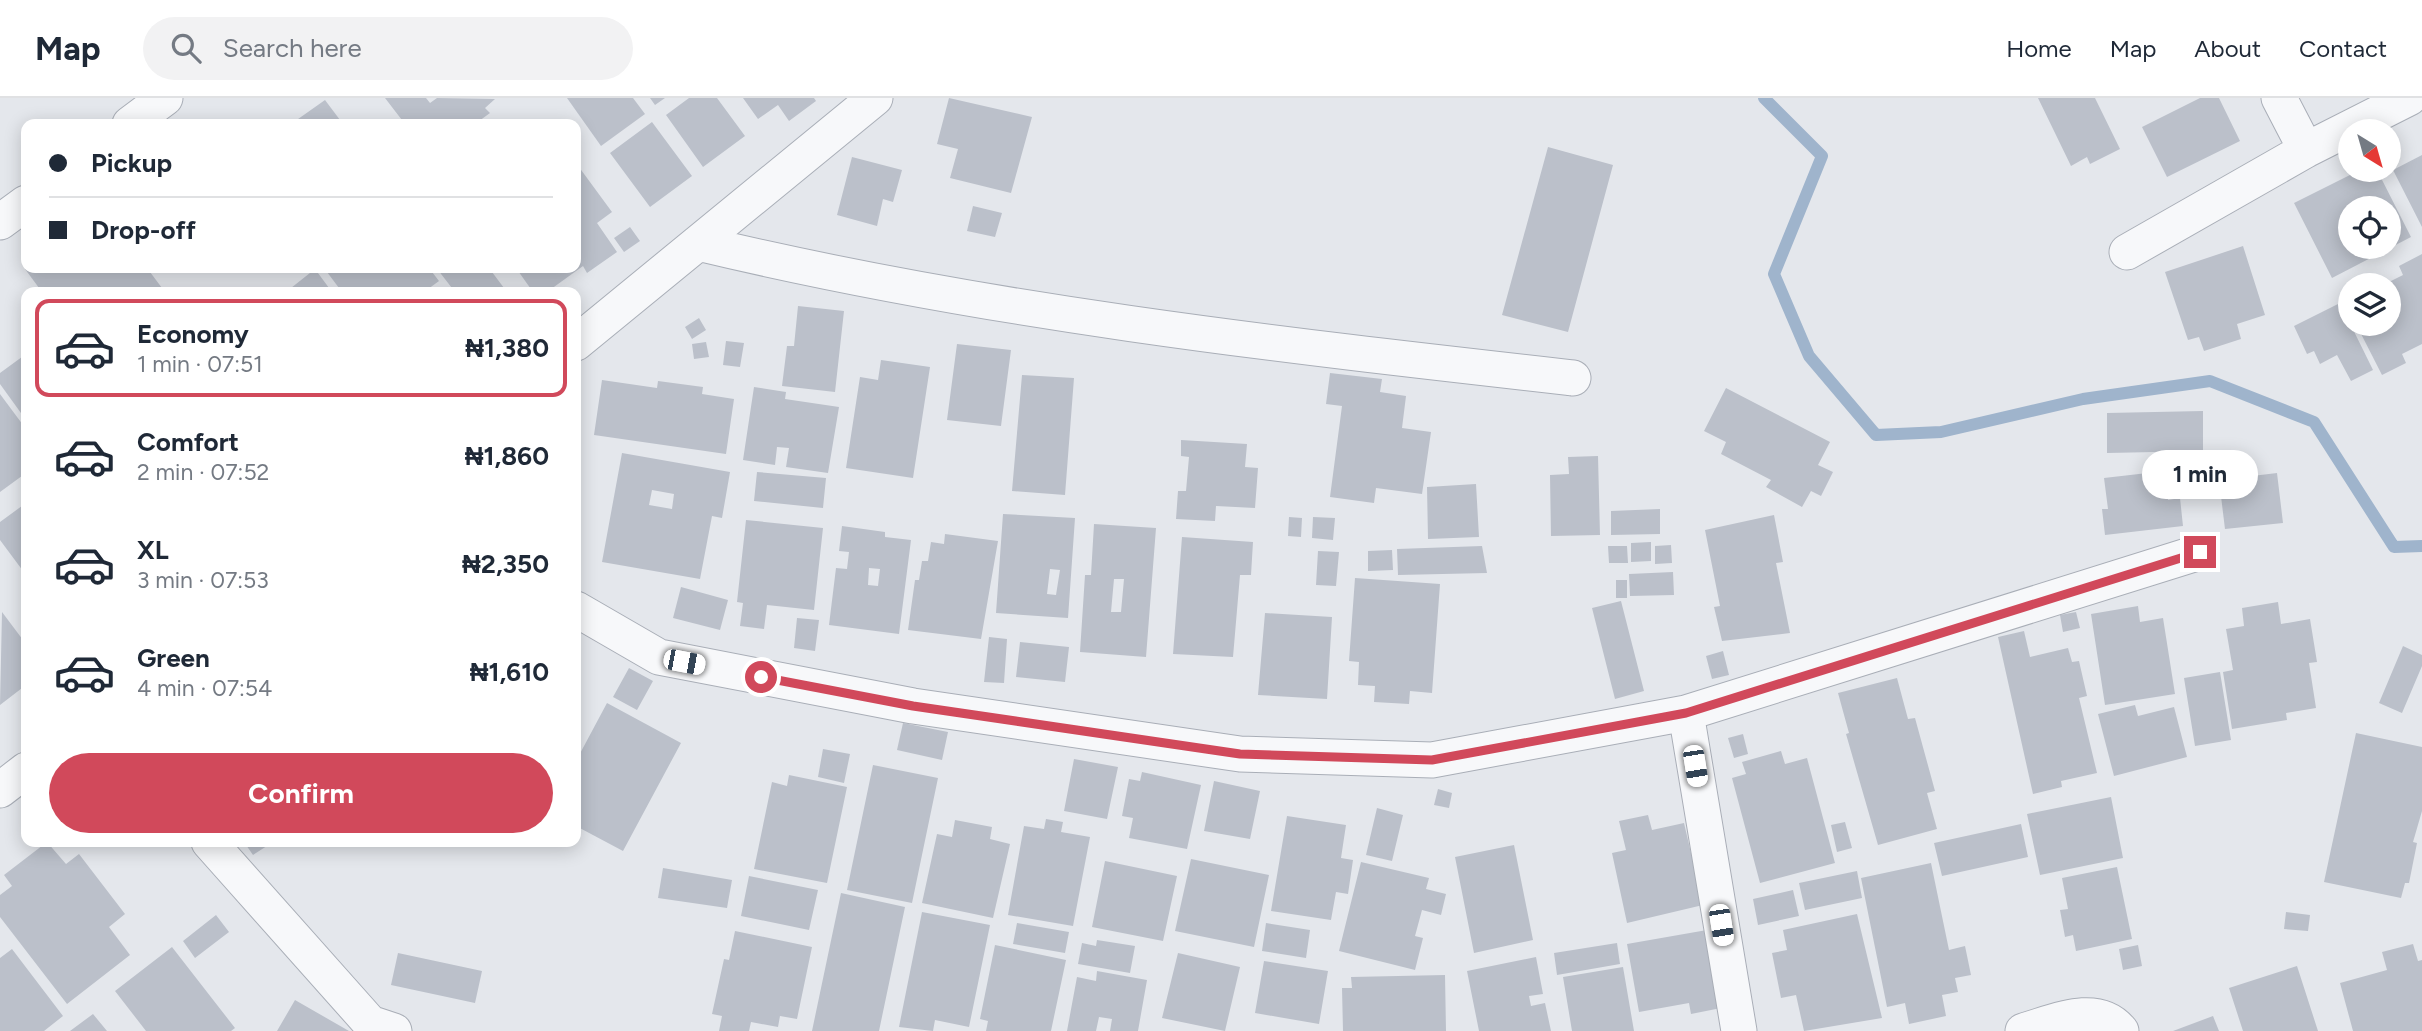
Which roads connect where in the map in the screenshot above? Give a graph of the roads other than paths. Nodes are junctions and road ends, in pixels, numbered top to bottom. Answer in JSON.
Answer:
{"nodes":[{"id":1,"x":165,"y":98,"type":"edge"},
{"id":2,"x":875,"y":98,"type":"edge"},
{"id":3,"x":2279,"y":98,"type":"edge"},
{"id":4,"x":2409,"y":98,"type":"edge"},
{"id":5,"x":137,"y":119,"type":"edge"},
{"id":6,"x":2306,"y":150,"type":"junction"},
{"id":7,"x":21,"y":206,"type":"edge"},
{"id":8,"x":0,"y":222,"type":"edge"},
{"id":9,"x":698,"y":243,"type":"junction"},
{"id":10,"x":2127,"y":252,"type":"dead end"},
{"id":11,"x":581,"y":339,"type":"edge"},
{"id":12,"x":1573,"y":379,"type":"dead end"},
{"id":13,"x":2200,"y":552,"type":"dead end"},
{"id":14,"x":581,"y":612,"type":"edge"},
{"id":15,"x":1686,"y":713,"type":"junction"},
{"id":16,"x":21,"y":774,"type":"edge"},
{"id":17,"x":0,"y":790,"type":"edge"},
{"id":18,"x":213,"y":847,"type":"edge"},
{"id":19,"x":394,"y":1031,"type":"edge"},
{"id":20,"x":1739,"y":1031,"type":"edge"},
{"id":21,"x":2023,"y":1031,"type":"edge"},
{"id":22,"x":2121,"y":1031,"type":"edge"}],
"edges":[{"from":1,"to":5,"type":"street"},
{"from":2,"to":9,"type":"street"},
{"from":3,"to":6,"type":"street"},
{"from":4,"to":6,"type":"street"},
{"from":6,"to":10,"type":"street"},
{"from":7,"to":8,"type":"street"},
{"from":9,"to":11,"type":"street"},
{"from":9,"to":12,"type":"street"},
{"from":13,"to":15,"type":"street"},
{"from":14,"to":15,"type":"street"},
{"from":15,"to":20,"type":"street"},
{"from":16,"to":17,"type":"street"},
{"from":18,"to":19,"type":"street"},
{"from":21,"to":22,"type":"street"}]}
